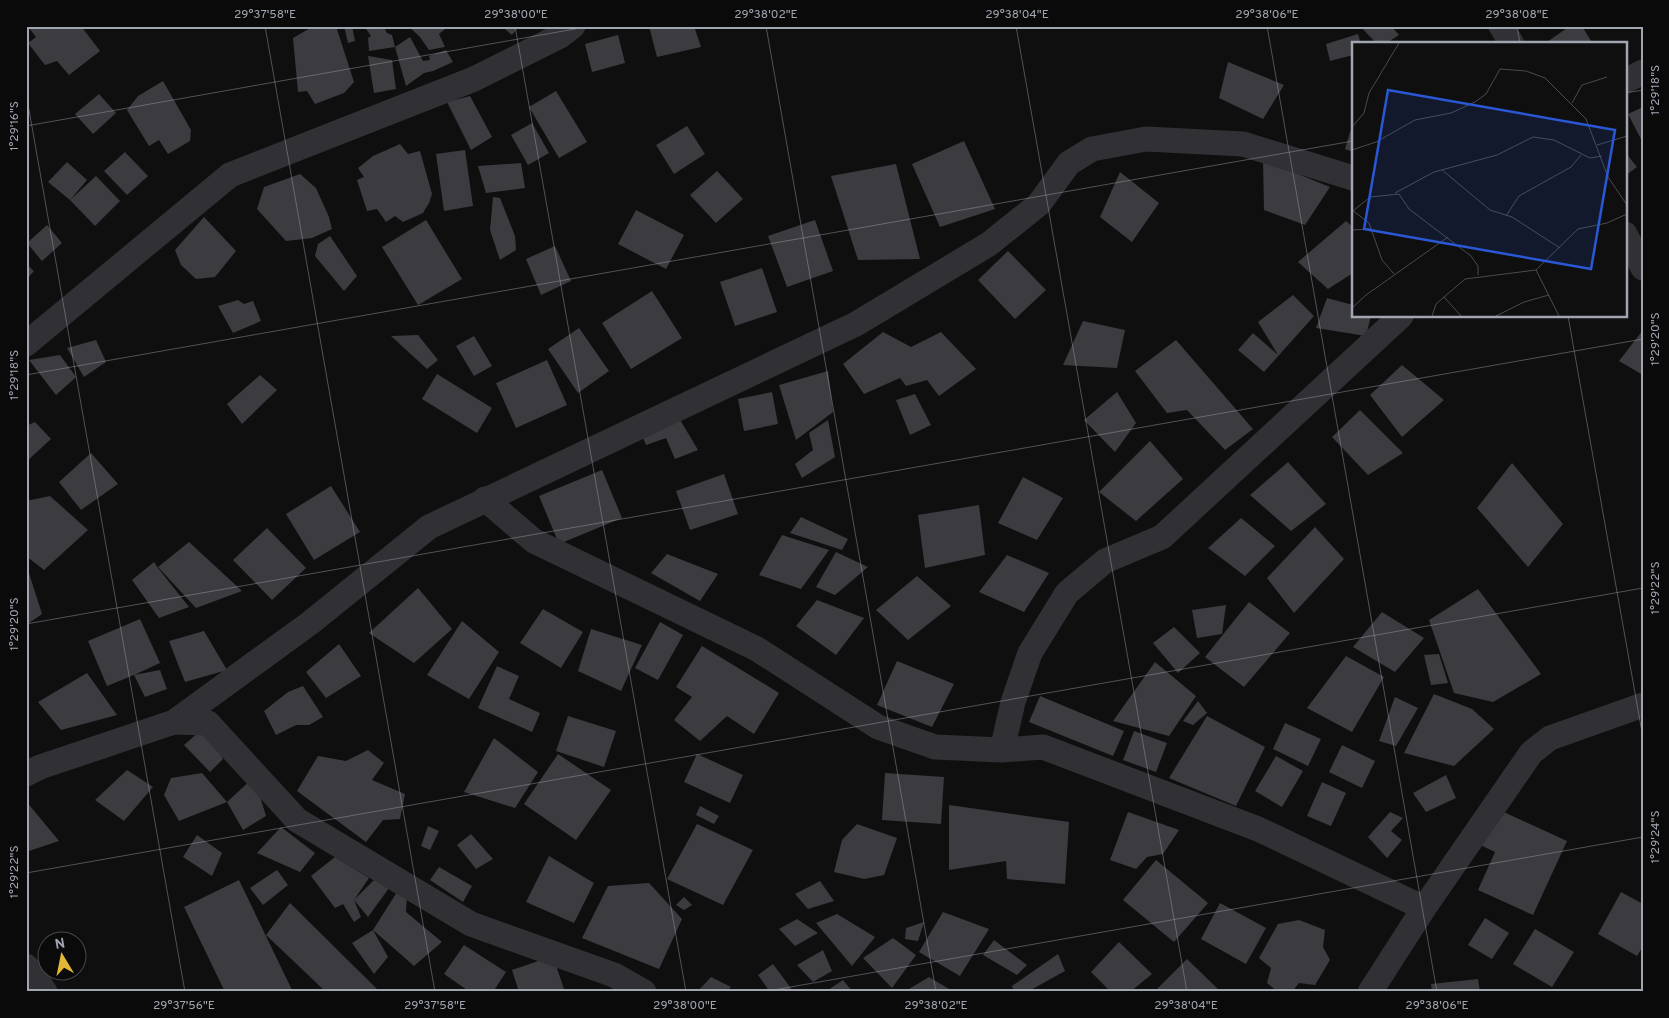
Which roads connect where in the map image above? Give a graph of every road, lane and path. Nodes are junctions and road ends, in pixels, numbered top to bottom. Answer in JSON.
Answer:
{"nodes":[{"id":1,"x":573,"y":26,"type":"edge"},
{"id":2,"x":1501,"y":26,"type":"edge"},
{"id":3,"x":1511,"y":42,"type":"edge"},
{"id":4,"x":1643,"y":72,"type":"edge"},
{"id":5,"x":1626,"y":80,"type":"edge"},
{"id":6,"x":1352,"y":178,"type":"edge"},
{"id":7,"x":1626,"y":236,"type":"edge"},
{"id":8,"x":1643,"y":268,"type":"edge"},
{"id":9,"x":1399,"y":318,"type":"edge"},
{"id":10,"x":26,"y":344,"type":"edge"},
{"id":11,"x":485,"y":500,"type":"junction"},
{"id":12,"x":1643,"y":705,"type":"edge"},
{"id":13,"x":174,"y":722,"type":"junction"},
{"id":14,"x":1002,"y":750,"type":"junction"},
{"id":15,"x":26,"y":774,"type":"edge"},
{"id":16,"x":1424,"y":908,"type":"junction"},
{"id":17,"x":26,"y":966,"type":"edge"},
{"id":18,"x":606,"y":983,"type":"edge"},
{"id":19,"x":45,"y":992,"type":"edge"},
{"id":20,"x":644,"y":992,"type":"edge"},
{"id":21,"x":1370,"y":992,"type":"edge"}],
"edges":[{"from":1,"to":10,"type":"street"},
{"from":2,"to":3,"type":"street"},
{"from":4,"to":5,"type":"street"},
{"from":6,"to":11,"type":"street"},
{"from":7,"to":8,"type":"street"},
{"from":9,"to":14,"type":"street"},
{"from":11,"to":13,"type":"street"},
{"from":11,"to":14,"type":"street"},
{"from":12,"to":16,"type":"street"},
{"from":13,"to":15,"type":"street"},
{"from":13,"to":18,"type":"street"},
{"from":14,"to":16,"type":"street"},
{"from":16,"to":21,"type":"street"},
{"from":17,"to":19,"type":"street"},
{"from":18,"to":20,"type":"street"}]}
